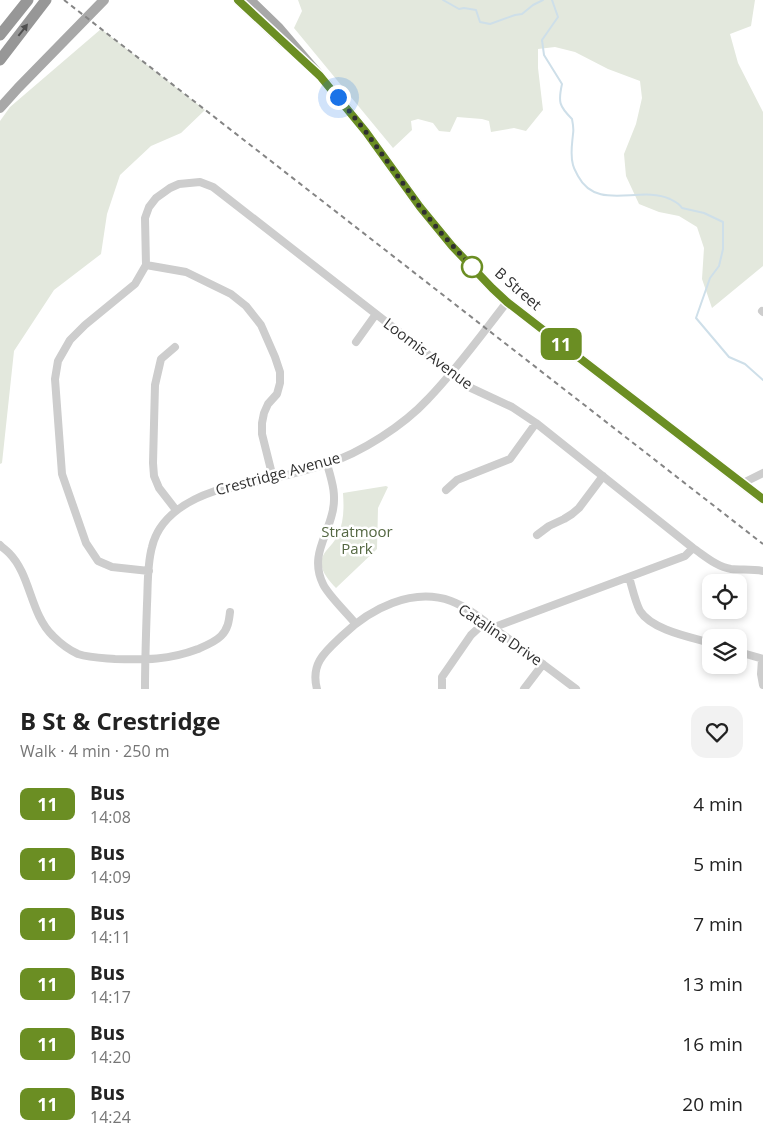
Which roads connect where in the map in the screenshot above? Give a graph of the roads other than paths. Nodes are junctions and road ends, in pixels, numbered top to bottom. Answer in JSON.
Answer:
{"nodes":[{"id":1,"x":28,"y":0,"type":"edge"},
{"id":2,"x":46,"y":0,"type":"edge"},
{"id":3,"x":104,"y":0,"type":"edge"},
{"id":4,"x":238,"y":0,"type":"edge"},
{"id":5,"x":251,"y":1,"type":"edge"},
{"id":6,"x":0,"y":35,"type":"edge"},
{"id":7,"x":0,"y":60,"type":"edge"},
{"id":8,"x":320,"y":76,"type":"junction"},
{"id":9,"x":0,"y":108,"type":"edge"},
{"id":10,"x":146,"y":266,"type":"junction"},
{"id":11,"x":507,"y":302,"type":"junction"},
{"id":12,"x":376,"y":314,"type":"junction"},
{"id":13,"x":356,"y":342,"type":"dead end"},
{"id":14,"x":175,"y":348,"type":"dead end"},
{"id":15,"x":451,"y":373,"type":"junction"},
{"id":16,"x":536,"y":423,"type":"junction"},
{"id":17,"x":327,"y":464,"type":"junction"},
{"id":18,"x":763,"y":473,"type":"edge"},
{"id":19,"x":603,"y":476,"type":"junction"},
{"id":20,"x":273,"y":478,"type":"junction"},
{"id":21,"x":742,"y":483,"type":"junction"},
{"id":22,"x":446,"y":490,"type":"dead end"},
{"id":23,"x":763,"y":499,"type":"edge"},
{"id":24,"x":176,"y":510,"type":"junction"},
{"id":25,"x":537,"y":535,"type":"dead end"},
{"id":26,"x":0,"y":546,"type":"edge"},
{"id":27,"x":693,"y":548,"type":"junction"},
{"id":28,"x":149,"y":571,"type":"junction"},
{"id":29,"x":763,"y":571,"type":"edge"},
{"id":30,"x":629,"y":577,"type":"junction"},
{"id":31,"x":230,"y":612,"type":"dead end"},
{"id":32,"x":485,"y":622,"type":"junction"},
{"id":33,"x":355,"y":623,"type":"junction"},
{"id":34,"x":492,"y":628,"type":"junction"},
{"id":35,"x":702,"y":640,"type":"edge"},
{"id":36,"x":747,"y":654,"type":"edge"},
{"id":37,"x":762,"y":659,"type":"edge"},
{"id":38,"x":145,"y":660,"type":"junction"},
{"id":39,"x":543,"y":664,"type":"junction"},
{"id":40,"x":763,"y":685,"type":"edge"},
{"id":41,"x":145,"y":689,"type":"edge"},
{"id":42,"x":317,"y":689,"type":"edge"},
{"id":43,"x":442,"y":689,"type":"edge"},
{"id":44,"x":524,"y":689,"type":"edge"},
{"id":45,"x":576,"y":689,"type":"edge"}],
"edges":[{"from":1,"to":6,"type":"highway"},
{"from":7,"to":2,"type":"highway","one_way":true},
{"from":3,"to":9,"type":"main road"},
{"from":4,"to":8,"type":"main road","name":"B Street"},
{"from":5,"to":8,"type":"main road","name":"B Street"},
{"from":8,"to":11,"type":"main road","name":"B Street"},
{"from":10,"to":12,"type":"street","name":"Loomis Avenue"},
{"from":10,"to":20,"type":"street"},
{"from":10,"to":28,"type":"street"},
{"from":11,"to":15,"type":"street","name":"Crestridge Avenue"},
{"from":11,"to":21,"type":"main road","name":"B Street"},
{"from":12,"to":13,"type":"street"},
{"from":12,"to":15,"type":"street","name":"Loomis Avenue"},
{"from":14,"to":24,"type":"street"},
{"from":15,"to":16,"type":"street","name":"Loomis Avenue"},
{"from":15,"to":17,"type":"street","name":"Crestridge Avenue"},
{"from":16,"to":19,"type":"street","name":"Loomis Avenue"},
{"from":16,"to":22,"type":"street"},
{"from":17,"to":20,"type":"street","name":"Crestridge Avenue"},
{"from":17,"to":33,"type":"street"},
{"from":18,"to":21,"type":"street"},
{"from":19,"to":25,"type":"street"},
{"from":19,"to":27,"type":"street","name":"Loomis Avenue"},
{"from":20,"to":24,"type":"street","name":"Crestridge Avenue"},
{"from":21,"to":23,"type":"main road","name":"B Street"},
{"from":24,"to":28,"type":"street","name":"Crestridge Avenue"},
{"from":26,"to":38,"type":"street"},
{"from":27,"to":29,"type":"street","name":"Loomis Avenue"},
{"from":27,"to":30,"type":"street"},
{"from":28,"to":38,"type":"street","name":"Crestridge Avenue"},
{"from":30,"to":34,"type":"street"},
{"from":30,"to":35,"type":"street"},
{"from":31,"to":38,"type":"street"},
{"from":32,"to":33,"type":"street","name":"Catalina Drive"},
{"from":32,"to":34,"type":"street","name":"Catalina Drive"},
{"from":32,"to":43,"type":"street"},
{"from":33,"to":42,"type":"street","name":"Catalina Drive"},
{"from":34,"to":39,"type":"street","name":"Catalina Drive"},
{"from":36,"to":37,"type":"street"},
{"from":37,"to":40,"type":"street"},
{"from":38,"to":41,"type":"street","name":"Crestridge Avenue"},
{"from":39,"to":44,"type":"street"},
{"from":39,"to":45,"type":"street","name":"Catalina Drive"}]}
